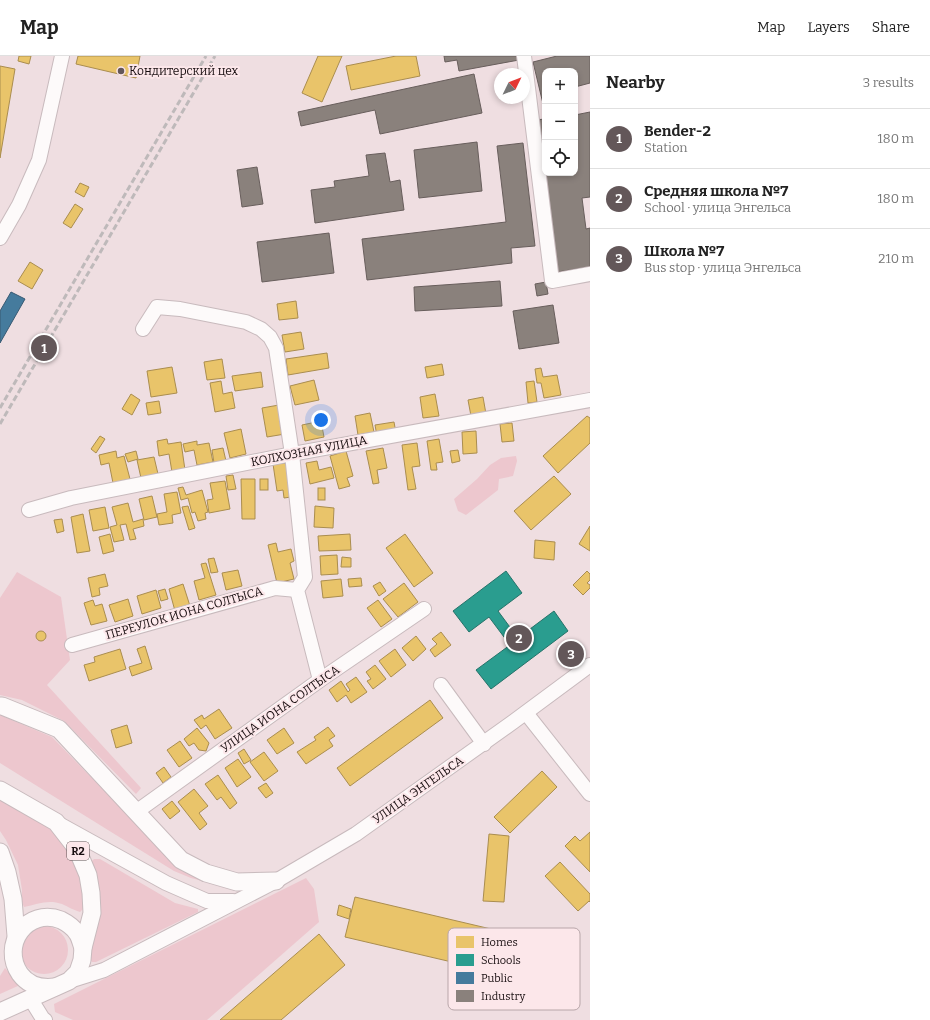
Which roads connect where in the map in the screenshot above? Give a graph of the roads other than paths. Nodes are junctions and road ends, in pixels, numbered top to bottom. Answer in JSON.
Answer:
{"nodes":[{"id":1,"x":62,"y":56,"type":"edge"},
{"id":2,"x":524,"y":56,"type":"edge"},
{"id":3,"x":0,"y":238,"type":"edge"},
{"id":4,"x":590,"y":274,"type":"edge"},
{"id":5,"x":143,"y":329,"type":"dead end"},
{"id":6,"x":590,"y":400,"type":"edge"},
{"id":7,"x":292,"y":454,"type":"junction"},
{"id":8,"x":29,"y":510,"type":"dead end"},
{"id":9,"x":297,"y":590,"type":"junction"},
{"id":10,"x":424,"y":609,"type":"dead end"},
{"id":11,"x":72,"y":645,"type":"dead end"},
{"id":12,"x":590,"y":665,"type":"edge"},
{"id":13,"x":320,"y":680,"type":"junction"},
{"id":14,"x":441,"y":685,"type":"dead end"},
{"id":15,"x":0,"y":706,"type":"edge"},
{"id":16,"x":526,"y":713,"type":"junction"},
{"id":17,"x":484,"y":744,"type":"junction"},
{"id":18,"x":0,"y":790,"type":"edge"},
{"id":19,"x":590,"y":794,"type":"edge"},
{"id":20,"x":136,"y":812,"type":"junction"},
{"id":21,"x":56,"y":822,"type":"junction"},
{"id":22,"x":0,"y":852,"type":"edge"},
{"id":23,"x":276,"y":881,"type":"junction"},
{"id":24,"x":238,"y":900,"type":"junction"},
{"id":25,"x":14,"y":940,"type":"junction"},
{"id":26,"x":83,"y":948,"type":"junction"},
{"id":27,"x":0,"y":959,"type":"edge"},
{"id":28,"x":64,"y":984,"type":"junction"},
{"id":29,"x":30,"y":998,"type":"junction"},
{"id":30,"x":0,"y":1012,"type":"edge"},
{"id":31,"x":45,"y":1020,"type":"edge"}],
"edges":[{"from":1,"to":3,"type":"street"},
{"from":2,"to":4,"type":"street"},
{"from":5,"to":7,"type":"street"},
{"from":6,"to":7,"type":"street","name":"КОЛХОЗНАЯ УЛИЦА"},
{"from":7,"to":8,"type":"street","name":"КОЛХОЗНАЯ УЛИЦА"},
{"from":7,"to":9,"type":"street"},
{"from":9,"to":11,"type":"street","name":"ПЕРЕУЛОК ИОНА СОЛТЫСА"},
{"from":9,"to":13,"type":"street"},
{"from":10,"to":13,"type":"street","name":"УЛИЦА ИОНА СОЛТЫСА"},
{"from":12,"to":16,"type":"street","name":"УЛИЦА ЭНГЕЛЬСА"},
{"from":13,"to":20,"type":"street","name":"УЛИЦА ИОНА СОЛТЫСА"},
{"from":14,"to":17,"type":"street"},
{"from":15,"to":20,"type":"main road"},
{"from":16,"to":17,"type":"street","name":"УЛИЦА ЭНГЕЛЬСА"},
{"from":16,"to":19,"type":"street"},
{"from":17,"to":23,"type":"street","name":"УЛИЦА ЭНГЕЛЬСА"},
{"from":18,"to":21,"type":"main road","number":"R2"},
{"from":20,"to":23,"type":"main road"},
{"from":21,"to":24,"type":"street"},
{"from":21,"to":26,"type":"main road","number":"R2"},
{"from":22,"to":25,"type":"main road"},
{"from":23,"to":24,"type":"street","name":"УЛИЦА ЭНГЕЛЬСА"},
{"from":24,"to":28,"type":"street","name":"УЛИЦА ЭНГЕЛЬСА"},
{"from":25,"to":26,"type":"main road"},
{"from":25,"to":27,"type":"main road"},
{"from":25,"to":28,"type":"main road"},
{"from":26,"to":28,"type":"main road","number":"R2"},
{"from":28,"to":29,"type":"main road"},
{"from":29,"to":30,"type":"main road"},
{"from":29,"to":31,"type":"street"}]}
